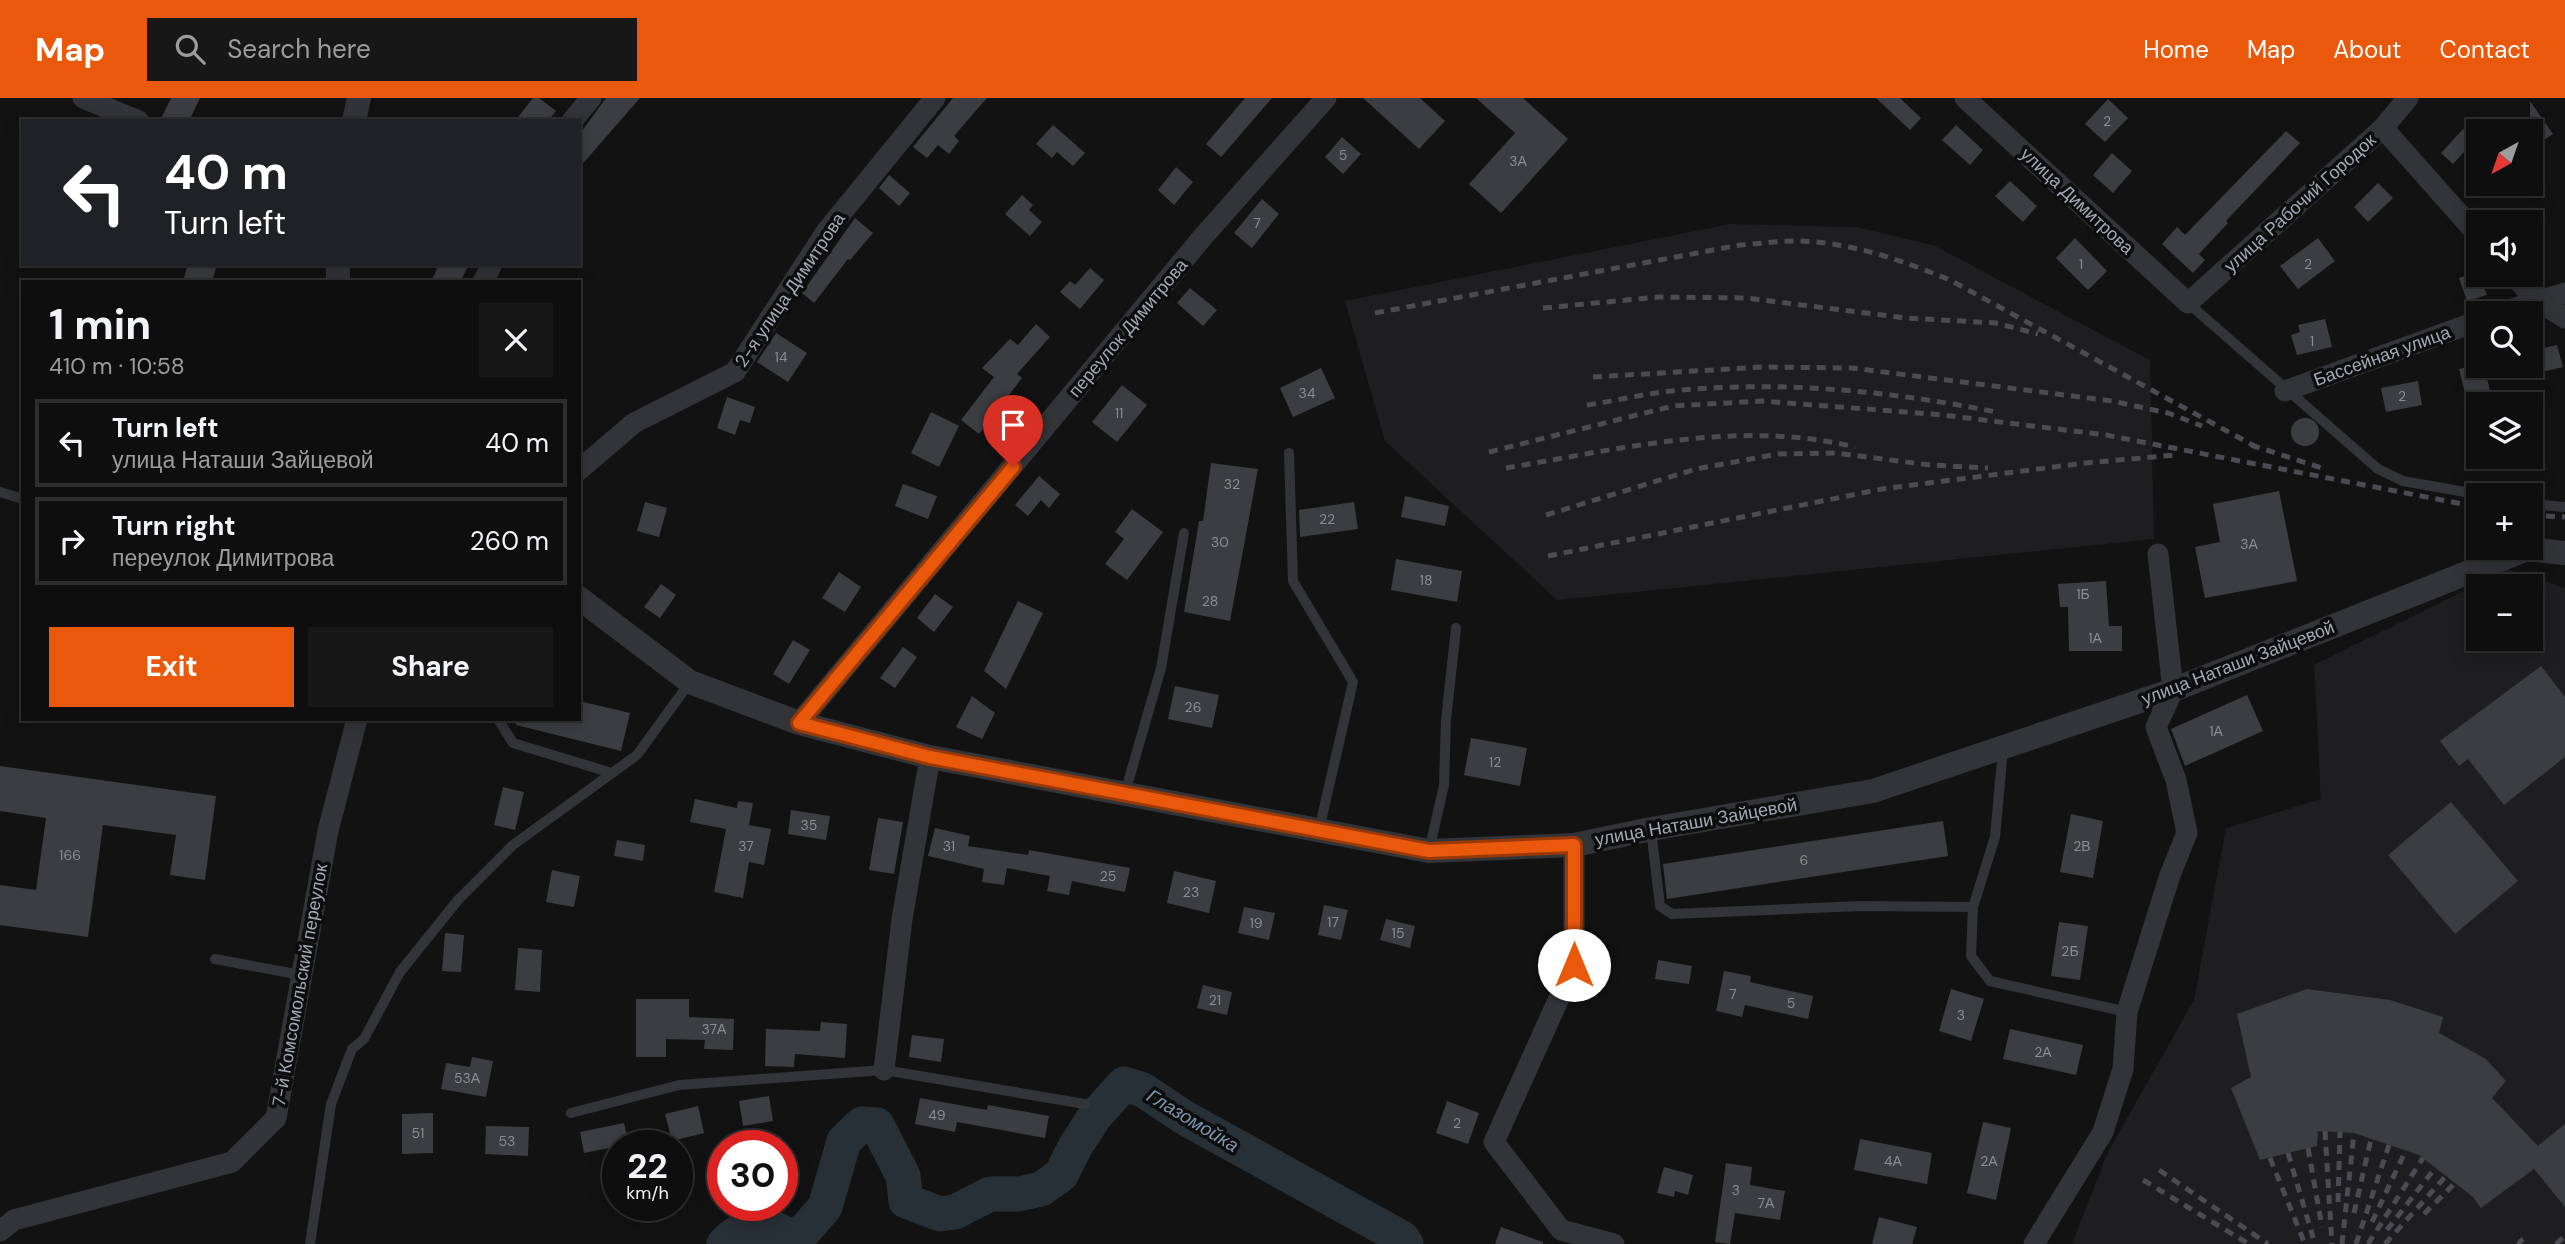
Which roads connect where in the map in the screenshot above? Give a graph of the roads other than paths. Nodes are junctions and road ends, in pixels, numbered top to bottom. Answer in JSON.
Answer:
{"nodes":[{"id":1,"x":359,"y":98,"type":"edge"},
{"id":2,"x":591,"y":98,"type":"edge"},
{"id":3,"x":935,"y":98,"type":"edge"},
{"id":4,"x":1326,"y":98,"type":"edge"},
{"id":5,"x":1965,"y":98,"type":"edge"},
{"id":6,"x":2408,"y":98,"type":"edge"},
{"id":7,"x":97,"y":100,"type":"edge"},
{"id":8,"x":135,"y":119,"type":"edge"},
{"id":9,"x":354,"y":119,"type":"edge"},
{"id":10,"x":574,"y":119,"type":"edge"},
{"id":11,"x":2383,"y":128,"type":"junction"},
{"id":12,"x":2466,"y":221,"type":"edge"},
{"id":13,"x":2524,"y":287,"type":"edge"},
{"id":14,"x":2565,"y":293,"type":"edge"},
{"id":15,"x":2536,"y":300,"type":"junction"},
{"id":16,"x":2533,"y":301,"type":"edge"},
{"id":17,"x":2189,"y":303,"type":"junction"},
{"id":18,"x":2565,"y":318,"type":"edge"},
{"id":19,"x":2466,"y":325,"type":"edge"},
{"id":20,"x":2285,"y":391,"type":"junction"},
{"id":21,"x":1289,"y":453,"type":"dead end"},
{"id":22,"x":581,"y":468,"type":"edge"},
{"id":23,"x":0,"y":492,"type":"edge"},
{"id":24,"x":2466,"y":492,"type":"edge"},
{"id":25,"x":21,"y":498,"type":"edge"},
{"id":26,"x":2543,"y":505,"type":"edge"},
{"id":27,"x":2565,"y":507,"type":"edge"},
{"id":28,"x":1184,"y":533,"type":"dead end"},
{"id":29,"x":2565,"y":553,"type":"edge"},
{"id":30,"x":2158,"y":554,"type":"dead end"},
{"id":31,"x":581,"y":600,"type":"edge"},
{"id":32,"x":1457,"y":628,"type":"dead end"},
{"id":33,"x":690,"y":682,"type":"junction"},
{"id":34,"x":2173,"y":690,"type":"junction"},
{"id":35,"x":356,"y":721,"type":"edge"},
{"id":36,"x":499,"y":721,"type":"edge"},
{"id":37,"x":799,"y":723,"type":"junction"},
{"id":38,"x":2003,"y":747,"type":"junction"},
{"id":39,"x":930,"y":757,"type":"junction"},
{"id":40,"x":612,"y":774,"type":"junction"},
{"id":41,"x":1125,"y":793,"type":"junction"},
{"id":42,"x":1651,"y":829,"type":"junction"},
{"id":43,"x":1319,"y":830,"type":"junction"},
{"id":44,"x":1574,"y":845,"type":"junction"},
{"id":45,"x":1429,"y":851,"type":"junction"},
{"id":46,"x":1973,"y":906,"type":"junction"},
{"id":47,"x":215,"y":959,"type":"dead end"},
{"id":48,"x":301,"y":975,"type":"junction"},
{"id":49,"x":2127,"y":1012,"type":"junction"},
{"id":50,"x":884,"y":1070,"type":"junction"},
{"id":51,"x":1085,"y":1104,"type":"dead end"},
{"id":52,"x":571,"y":1113,"type":"dead end"},
{"id":53,"x":0,"y":1231,"type":"edge"},
{"id":54,"x":310,"y":1244,"type":"edge"},
{"id":55,"x":1614,"y":1244,"type":"edge"},
{"id":56,"x":2034,"y":1244,"type":"edge"}],
"edges":[{"from":1,"to":9,"type":"street"},
{"from":2,"to":10,"type":"street"},
{"from":3,"to":22,"type":"street","name":"2-я улица Димитрова"},
{"from":4,"to":37,"type":"street","name":"переулок Димитрова"},
{"from":5,"to":17,"type":"street","name":"улица Димитрова"},
{"from":6,"to":11,"type":"street","name":"улица Рабочий Городок"},
{"from":7,"to":8,"type":"street"},
{"from":11,"to":12,"type":"street"},
{"from":11,"to":17,"type":"street","name":"улица Рабочий Городок"},
{"from":13,"to":15,"type":"street"},
{"from":14,"to":15,"type":"street"},
{"from":15,"to":16,"type":"street"},
{"from":15,"to":18,"type":"street"},
{"from":17,"to":20,"type":"lane"},
{"from":19,"to":20,"type":"street","name":"Бассейная улица"},
{"from":20,"to":24,"type":"lane"},
{"from":21,"to":43,"type":"lane"},
{"from":23,"to":25,"type":"lane"},
{"from":26,"to":27,"type":"lane"},
{"from":28,"to":41,"type":"lane"},
{"from":29,"to":34,"type":"street","name":"улица Наташи Зайцевой"},
{"from":30,"to":34,"type":"street"},
{"from":31,"to":33,"type":"street","name":"улица Наташи Зайцевой"},
{"from":32,"to":45,"type":"lane"},
{"from":33,"to":37,"type":"street","name":"улица Наташи Зайцевой"},
{"from":33,"to":40,"type":"lane"},
{"from":34,"to":38,"type":"street","name":"улица Наташи Зайцевой"},
{"from":34,"to":49,"type":"street"},
{"from":35,"to":48,"type":"street","name":"7-й Комсомольский переулок"},
{"from":36,"to":40,"type":"lane"},
{"from":37,"to":39,"type":"street","name":"улица Наташи Зайцевой"},
{"from":38,"to":42,"type":"street","name":"улица Наташи Зайцевой"},
{"from":38,"to":46,"type":"lane"},
{"from":39,"to":41,"type":"street","name":"улица Наташи Зайцевой"},
{"from":39,"to":50,"type":"street"},
{"from":40,"to":54,"type":"lane"},
{"from":41,"to":43,"type":"street","name":"улица Наташи Зайцевой"},
{"from":42,"to":44,"type":"street","name":"улица Наташи Зайцевой"},
{"from":42,"to":46,"type":"lane"},
{"from":43,"to":45,"type":"street","name":"улица Наташи Зайцевой"},
{"from":44,"to":45,"type":"street","name":"улица Наташи Зайцевой"},
{"from":44,"to":55,"type":"street"},
{"from":46,"to":49,"type":"lane"},
{"from":47,"to":48,"type":"lane"},
{"from":48,"to":53,"type":"street","name":"7-й Комсомольский переулок"},
{"from":49,"to":56,"type":"street"},
{"from":50,"to":51,"type":"lane"},
{"from":50,"to":52,"type":"lane"}]}
